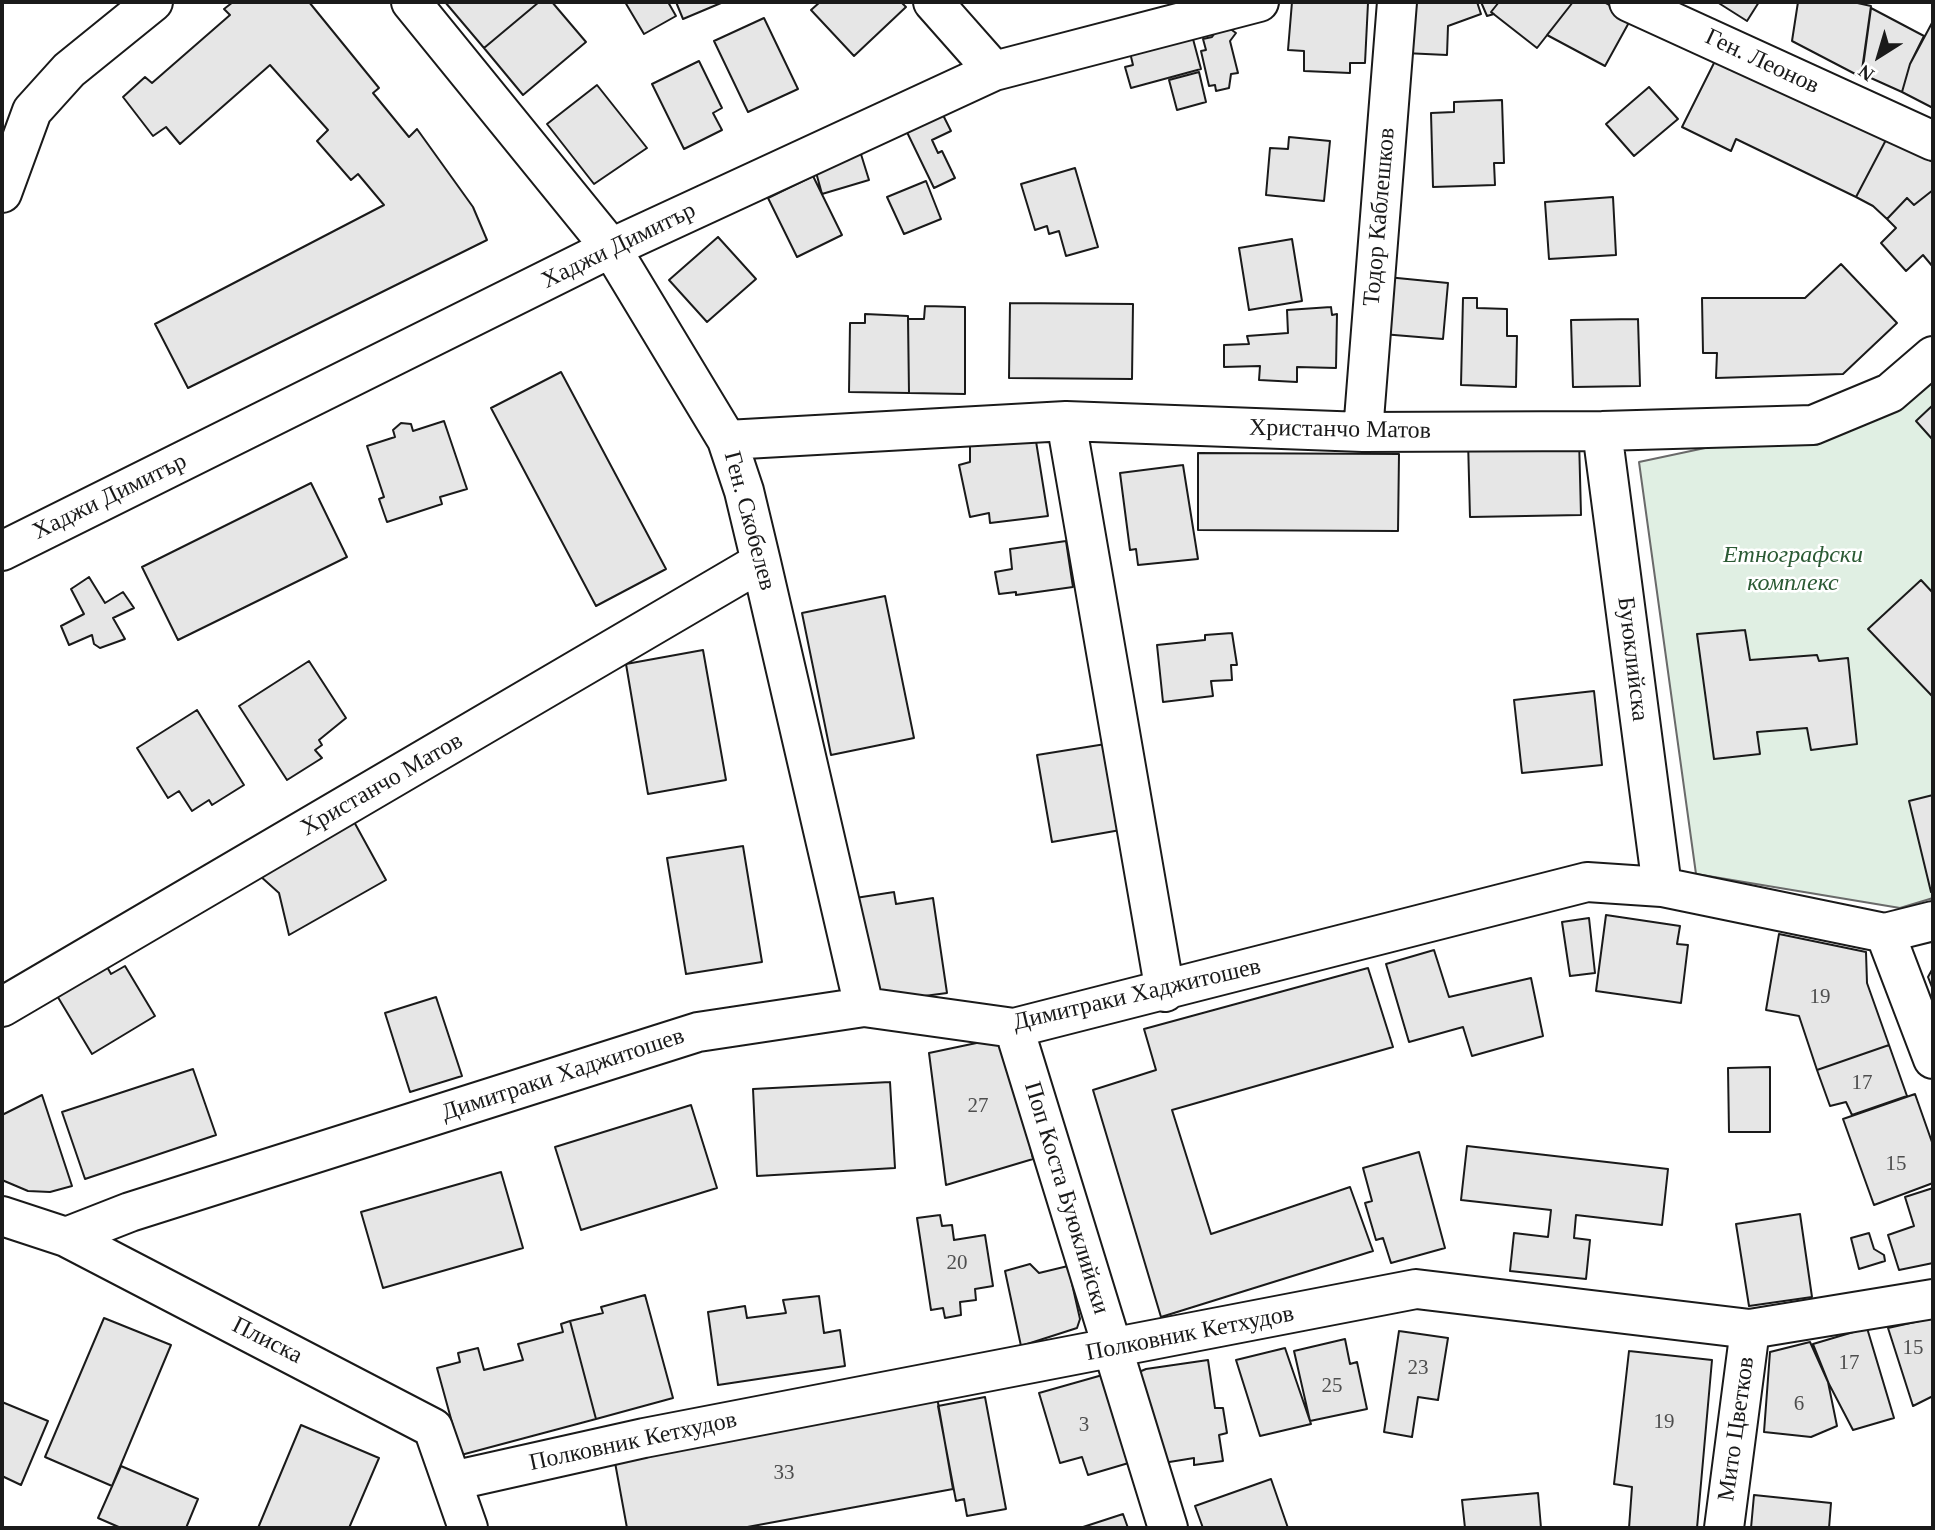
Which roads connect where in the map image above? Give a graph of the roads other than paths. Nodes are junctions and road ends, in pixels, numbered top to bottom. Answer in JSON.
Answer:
{"nodes":[{"id":1,"x":153,"y":2,"type":"edge"},
{"id":2,"x":411,"y":2,"type":"edge"},
{"id":3,"x":933,"y":2,"type":"edge"},
{"id":4,"x":1259,"y":2,"type":"edge"},
{"id":5,"x":1397,"y":2,"type":"edge"},
{"id":6,"x":1629,"y":2,"type":"edge"},
{"id":7,"x":994,"y":71,"type":"junction"},
{"id":8,"x":17,"y":107,"type":"edge"},
{"id":9,"x":1933,"y":141,"type":"edge"},
{"id":10,"x":2,"y":193,"type":"edge"},
{"id":11,"x":611,"y":248,"type":"junction"},
{"id":12,"x":1933,"y":356,"type":"edge"},
{"id":13,"x":1066,"y":421,"type":"junction"},
{"id":14,"x":1602,"y":430,"type":"junction"},
{"id":15,"x":1363,"y":432,"type":"junction"},
{"id":16,"x":727,"y":440,"type":"junction"},
{"id":17,"x":2,"y":551,"type":"edge"},
{"id":18,"x":761,"y":562,"type":"junction"},
{"id":19,"x":1662,"y":887,"type":"junction"},
{"id":20,"x":1933,"y":921,"type":"edge"},
{"id":21,"x":1885,"y":933,"type":"junction"},
{"id":22,"x":1164,"y":992,"type":"junction"},
{"id":23,"x":2,"y":1007,"type":"edge"},
{"id":24,"x":864,"y":1007,"type":"junction"},
{"id":25,"x":1014,"y":1028,"type":"junction"},
{"id":26,"x":1933,"y":1059,"type":"edge"},
{"id":27,"x":2,"y":1216,"type":"edge"},
{"id":28,"x":66,"y":1237,"type":"junction"},
{"id":29,"x":1933,"y":1299,"type":"edge"},
{"id":30,"x":1751,"y":1329,"type":"junction"},
{"id":31,"x":1112,"y":1350,"type":"junction"},
{"id":32,"x":452,"y":1481,"type":"junction"},
{"id":33,"x":468,"y":1528,"type":"edge"},
{"id":34,"x":1168,"y":1528,"type":"edge"},
{"id":35,"x":1724,"y":1528,"type":"edge"}],
"edges":[{"from":1,"to":8,"type":"street"},
{"from":2,"to":11,"type":"street","name":"Ген. Скобелев"},
{"from":3,"to":7,"type":"street"},
{"from":4,"to":7,"type":"street","name":"Хаджи Димитър"},
{"from":5,"to":15,"type":"street","name":"Тодор Каблешков"},
{"from":6,"to":9,"type":"street","name":"Ген. Леонов"},
{"from":7,"to":11,"type":"street","name":"Хаджи Димитър"},
{"from":8,"to":10,"type":"street"},
{"from":11,"to":16,"type":"street","name":"Ген. Скобелев"},
{"from":11,"to":17,"type":"street","name":"Хаджи Димитър"},
{"from":12,"to":14,"type":"street","name":"Христанчо Матов"},
{"from":13,"to":15,"type":"street","name":"Христанчо Матов"},
{"from":13,"to":16,"type":"street","name":"Христанчо Матов"},
{"from":13,"to":22,"type":"street"},
{"from":14,"to":15,"type":"street","name":"Христанчо Матов"},
{"from":14,"to":19,"type":"street","name":"Буюклийска"},
{"from":16,"to":18,"type":"street","name":"Ген. Скобелев"},
{"from":18,"to":23,"type":"street","name":"Христанчо Матов"},
{"from":18,"to":24,"type":"street","name":"Ген. Скобелев"},
{"from":19,"to":21,"type":"street","name":"Димитраки Хаджитошев"},
{"from":19,"to":22,"type":"street","name":"Димитраки Хаджитошев"},
{"from":20,"to":21,"type":"street","name":"Димитраки Хаджитошев"},
{"from":21,"to":26,"type":"street"},
{"from":22,"to":25,"type":"street","name":"Димитраки Хаджитошев"},
{"from":24,"to":25,"type":"street","name":"Димитраки Хаджитошев"},
{"from":24,"to":28,"type":"street","name":"Димитраки Хаджитошев"},
{"from":25,"to":31,"type":"street","name":"Поп Коста Буюклийски"},
{"from":27,"to":28,"type":"street","name":"Плиска"},
{"from":28,"to":32,"type":"street","name":"Плиска"},
{"from":29,"to":30,"type":"street","name":"Полковник Кетхудов"},
{"from":30,"to":31,"type":"street","name":"Полковник Кетхудов"},
{"from":30,"to":35,"type":"street","name":"Мито Цветков"},
{"from":31,"to":32,"type":"street","name":"Полковник Кетхудов"},
{"from":31,"to":34,"type":"street","name":"Поп Коста Буюклийски"},
{"from":32,"to":33,"type":"street","name":"Плиска"}]}
